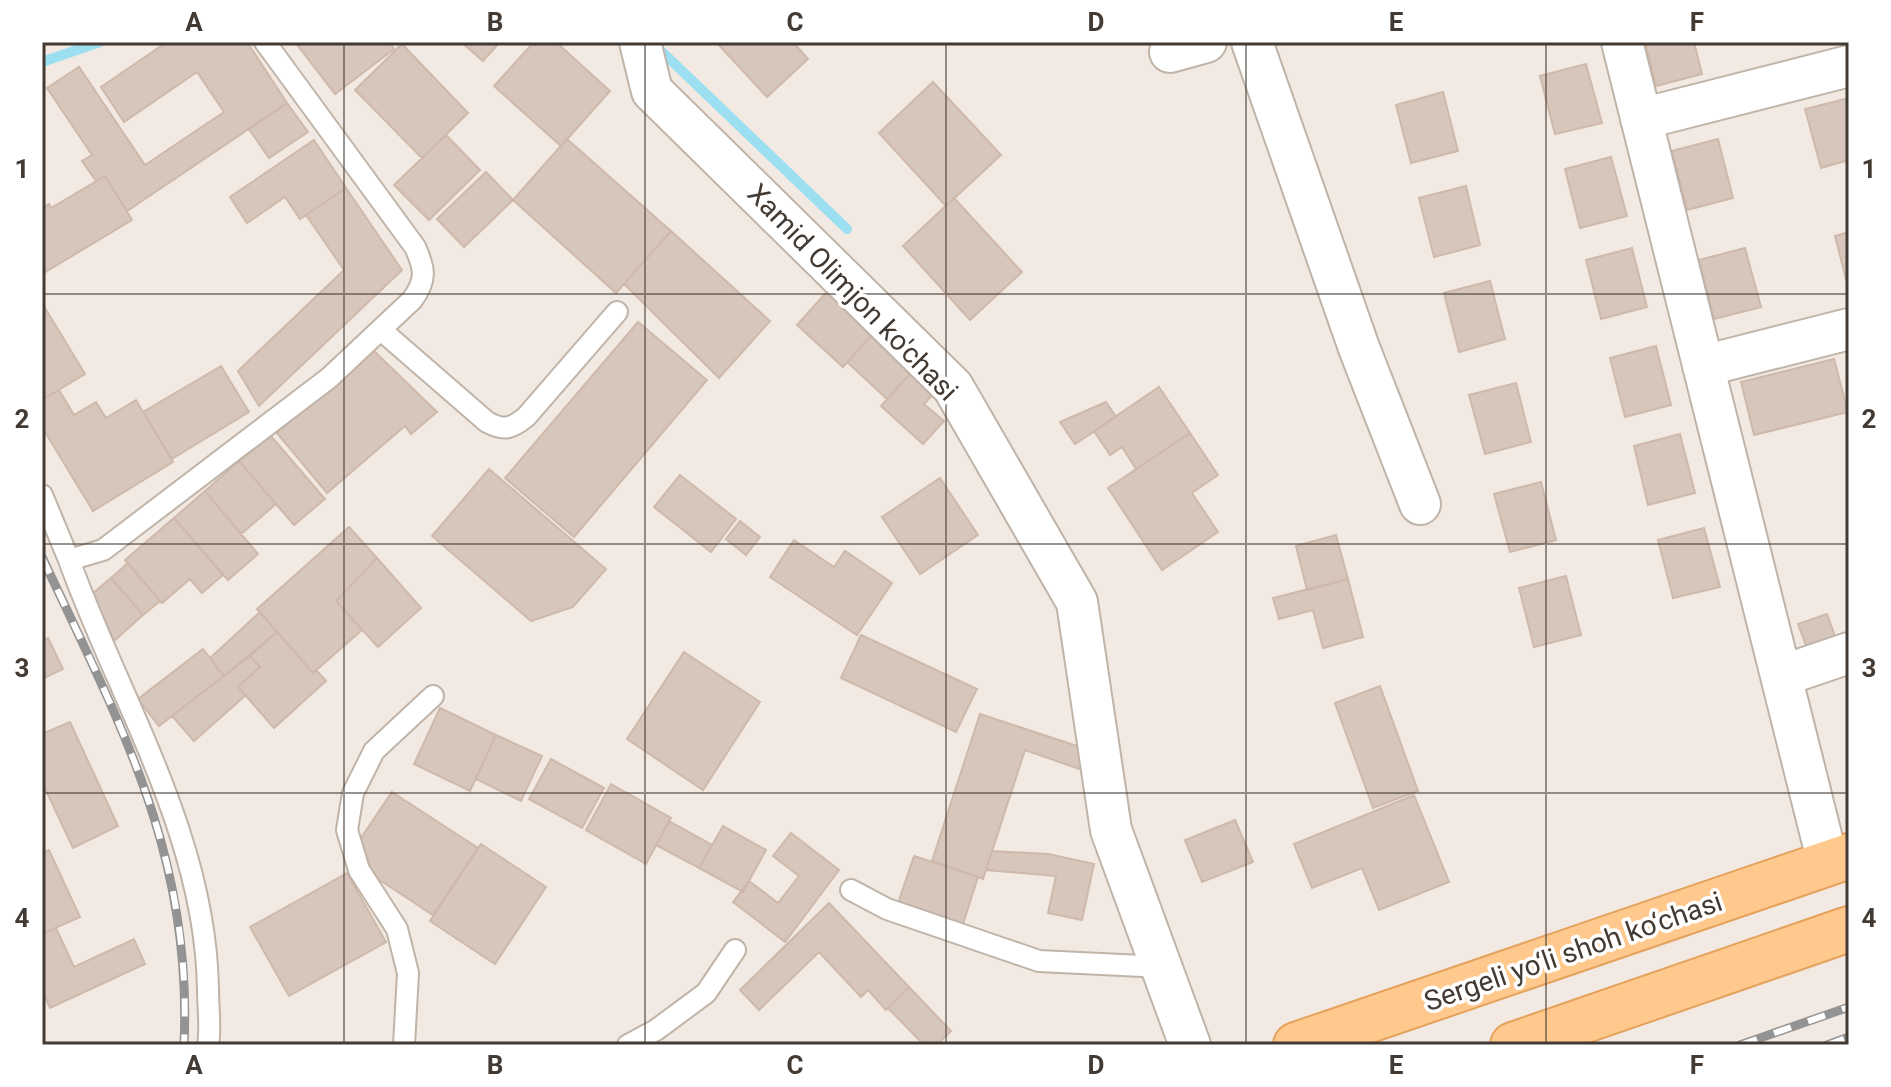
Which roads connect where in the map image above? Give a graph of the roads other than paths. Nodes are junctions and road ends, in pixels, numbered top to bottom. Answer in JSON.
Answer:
{"nodes":[{"id":1,"x":265,"y":42,"type":"edge"},
{"id":2,"x":1252,"y":42,"type":"edge"},
{"id":3,"x":1622,"y":42,"type":"edge"},
{"id":4,"x":642,"y":51,"type":"edge"},
{"id":5,"x":1849,"y":66,"type":"edge"},
{"id":6,"x":1641,"y":119,"type":"junction"},
{"id":7,"x":617,"y":312,"type":"dead end"},
{"id":8,"x":1849,"y":329,"type":"edge"},
{"id":9,"x":381,"y":330,"type":"junction"},
{"id":10,"x":1703,"y":366,"type":"junction"},
{"id":11,"x":42,"y":495,"type":"edge"},
{"id":12,"x":1420,"y":504,"type":"dead end"},
{"id":13,"x":69,"y":560,"type":"junction"},
{"id":14,"x":1849,"y":653,"type":"edge"},
{"id":15,"x":1781,"y":676,"type":"junction"},
{"id":16,"x":433,"y":696,"type":"dead end"},
{"id":17,"x":1839,"y":860,"type":"edge"},
{"id":18,"x":851,"y":890,"type":"dead end"},
{"id":19,"x":1849,"y":929,"type":"edge"},
{"id":20,"x":735,"y":950,"type":"dead end"},
{"id":21,"x":1163,"y":967,"type":"junction"},
{"id":22,"x":208,"y":1045,"type":"edge"},
{"id":23,"x":404,"y":1045,"type":"edge"},
{"id":24,"x":628,"y":1045,"type":"edge"},
{"id":25,"x":1190,"y":1045,"type":"edge"},
{"id":26,"x":1296,"y":1045,"type":"edge"},
{"id":27,"x":1513,"y":1045,"type":"edge"}],
"edges":[{"from":1,"to":9,"type":"lane"},
{"from":2,"to":12,"type":"street"},
{"from":3,"to":6,"type":"street"},
{"from":4,"to":21,"type":"street","name":"Xamid Olimjon ko'chasi"},
{"from":5,"to":6,"type":"street"},
{"from":6,"to":10,"type":"street"},
{"from":7,"to":9,"type":"lane"},
{"from":8,"to":10,"type":"street"},
{"from":9,"to":13,"type":"lane"},
{"from":10,"to":15,"type":"street"},
{"from":11,"to":13,"type":"lane"},
{"from":13,"to":22,"type":"lane"},
{"from":14,"to":15,"type":"street"},
{"from":15,"to":17,"type":"street"},
{"from":16,"to":23,"type":"lane"},
{"from":17,"to":26,"type":"main road","name":"Sergeli yo‘li shoh ko‘chasi"},
{"from":18,"to":21,"type":"lane"},
{"from":19,"to":27,"type":"main road"},
{"from":20,"to":24,"type":"lane"},
{"from":21,"to":25,"type":"street","name":"Xamid Olimjon ko'chasi"}]}
